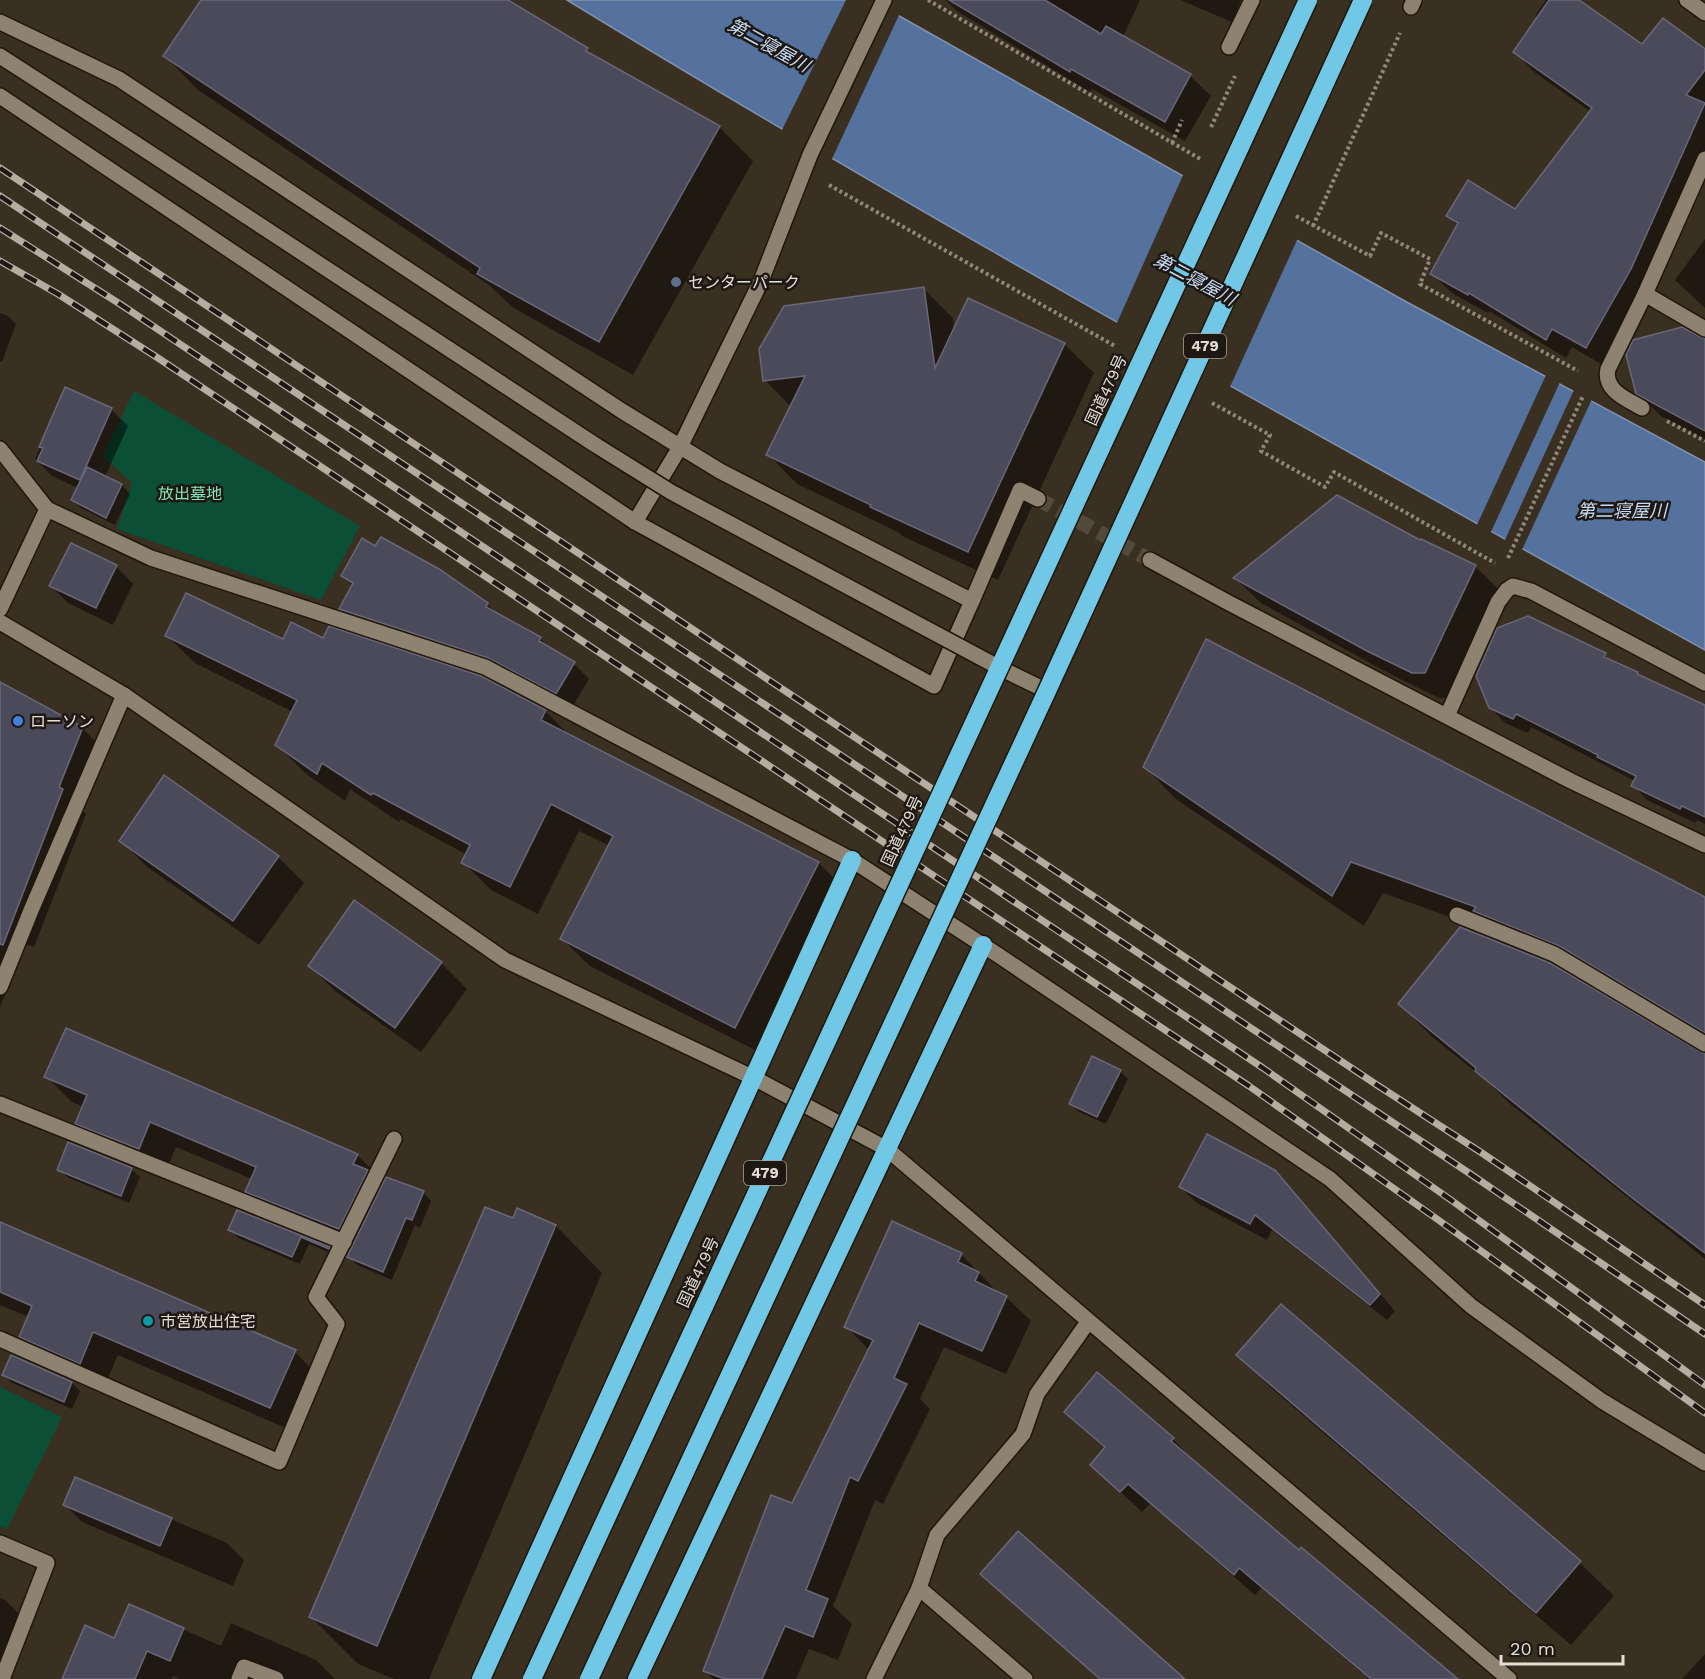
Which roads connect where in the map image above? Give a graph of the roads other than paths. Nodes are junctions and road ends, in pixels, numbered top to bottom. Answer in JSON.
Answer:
{"nodes":[{"id":1,"x":884,"y":0,"type":"edge"},
{"id":2,"x":1252,"y":0,"type":"edge"},
{"id":3,"x":1308,"y":0,"type":"edge"},
{"id":4,"x":1363,"y":0,"type":"edge"},
{"id":5,"x":1687,"y":0,"type":"edge"},
{"id":6,"x":1705,"y":13,"type":"edge"},
{"id":7,"x":0,"y":22,"type":"edge"},
{"id":8,"x":1229,"y":47,"type":"dead end"},
{"id":9,"x":0,"y":56,"type":"edge"},
{"id":10,"x":0,"y":96,"type":"edge"},
{"id":11,"x":1705,"y":159,"type":"edge"},
{"id":12,"x":1645,"y":294,"type":"junction"},
{"id":13,"x":1705,"y":329,"type":"edge"},
{"id":14,"x":1642,"y":408,"type":"road end"},
{"id":15,"x":680,"y":447,"type":"junction"},
{"id":16,"x":0,"y":449,"type":"edge"},
{"id":17,"x":1038,"y":499,"type":"tunnel mouth"},
{"id":18,"x":47,"y":509,"type":"junction"},
{"id":19,"x":635,"y":522,"type":"junction"},
{"id":20,"x":1150,"y":560,"type":"tunnel mouth"},
{"id":21,"x":972,"y":601,"type":"junction"},
{"id":22,"x":0,"y":609,"type":"edge"},
{"id":23,"x":0,"y":622,"type":"edge"},
{"id":24,"x":1000,"y":668,"type":"junction"},
{"id":25,"x":1705,"y":683,"type":"edge"},
{"id":26,"x":1047,"y":692,"type":"junction"},
{"id":27,"x":124,"y":695,"type":"junction"},
{"id":28,"x":1447,"y":716,"type":"junction"},
{"id":29,"x":1705,"y":845,"type":"edge"},
{"id":30,"x":852,"y":860,"type":"junction"},
{"id":31,"x":1457,"y":915,"type":"dead end"},
{"id":32,"x":983,"y":945,"type":"junction"},
{"id":33,"x":0,"y":987,"type":"edge"},
{"id":34,"x":1705,"y":1044,"type":"edge"},
{"id":35,"x":754,"y":1078,"type":"junction"},
{"id":36,"x":0,"y":1104,"type":"edge"},
{"id":37,"x":394,"y":1139,"type":"dead end"},
{"id":38,"x":886,"y":1149,"type":"junction"},
{"id":39,"x":344,"y":1242,"type":"junction"},
{"id":40,"x":1088,"y":1322,"type":"junction"},
{"id":41,"x":0,"y":1339,"type":"edge"},
{"id":42,"x":1705,"y":1463,"type":"edge"},
{"id":43,"x":0,"y":1543,"type":"edge"},
{"id":44,"x":919,"y":1588,"type":"junction"},
{"id":45,"x":2,"y":1679,"type":"edge"},
{"id":46,"x":239,"y":1679,"type":"edge"},
{"id":47,"x":276,"y":1679,"type":"edge"},
{"id":48,"x":481,"y":1679,"type":"edge"},
{"id":49,"x":532,"y":1679,"type":"edge"},
{"id":50,"x":589,"y":1679,"type":"edge"},
{"id":51,"x":637,"y":1679,"type":"edge"},
{"id":52,"x":874,"y":1679,"type":"edge"},
{"id":53,"x":1025,"y":1679,"type":"edge"},
{"id":54,"x":1509,"y":1679,"type":"edge"}],
"edges":[{"from":1,"to":15,"type":"street"},
{"from":2,"to":8,"type":"street"},
{"from":3,"to":24,"type":"highway","name":"国道479号","number":"479","bridge":true},
{"from":4,"to":26,"type":"highway","number":"479","bridge":true},
{"from":5,"to":6,"type":"street"},
{"from":7,"to":15,"type":"street"},
{"from":9,"to":24,"type":"street","bridge":true},
{"from":10,"to":19,"type":"street"},
{"from":11,"to":12,"type":"street"},
{"from":12,"to":13,"type":"street"},
{"from":12,"to":14,"type":"street"},
{"from":15,"to":19,"type":"street"},
{"from":15,"to":21,"type":"street"},
{"from":16,"to":18,"type":"street"},
{"from":17,"to":21,"type":"street"},
{"from":18,"to":22,"type":"street"},
{"from":18,"to":30,"type":"street"},
{"from":19,"to":21,"type":"street"},
{"from":20,"to":28,"type":"street"},
{"from":23,"to":27,"type":"street"},
{"from":24,"to":26,"type":"street"},
{"from":24,"to":49,"type":"highway","name":"国道479号","number":"479","bridge":true},
{"from":25,"to":28,"type":"street"},
{"from":26,"to":50,"type":"highway","number":"479","bridge":true},
{"from":27,"to":33,"type":"street"},
{"from":27,"to":35,"type":"street"},
{"from":28,"to":29,"type":"street"},
{"from":30,"to":32,"type":"street"},
{"from":30,"to":35,"type":"highway"},
{"from":31,"to":34,"type":"street"},
{"from":32,"to":38,"type":"highway"},
{"from":32,"to":42,"type":"street"},
{"from":35,"to":38,"type":"street"},
{"from":35,"to":48,"type":"highway"},
{"from":36,"to":39,"type":"street"},
{"from":37,"to":39,"type":"street"},
{"from":38,"to":40,"type":"street"},
{"from":38,"to":51,"type":"highway"},
{"from":39,"to":41,"type":"street"},
{"from":40,"to":44,"type":"street"},
{"from":40,"to":54,"type":"street"},
{"from":43,"to":45,"type":"street"},
{"from":44,"to":52,"type":"street"},
{"from":44,"to":53,"type":"street"},
{"from":46,"to":47,"type":"street"}]}
